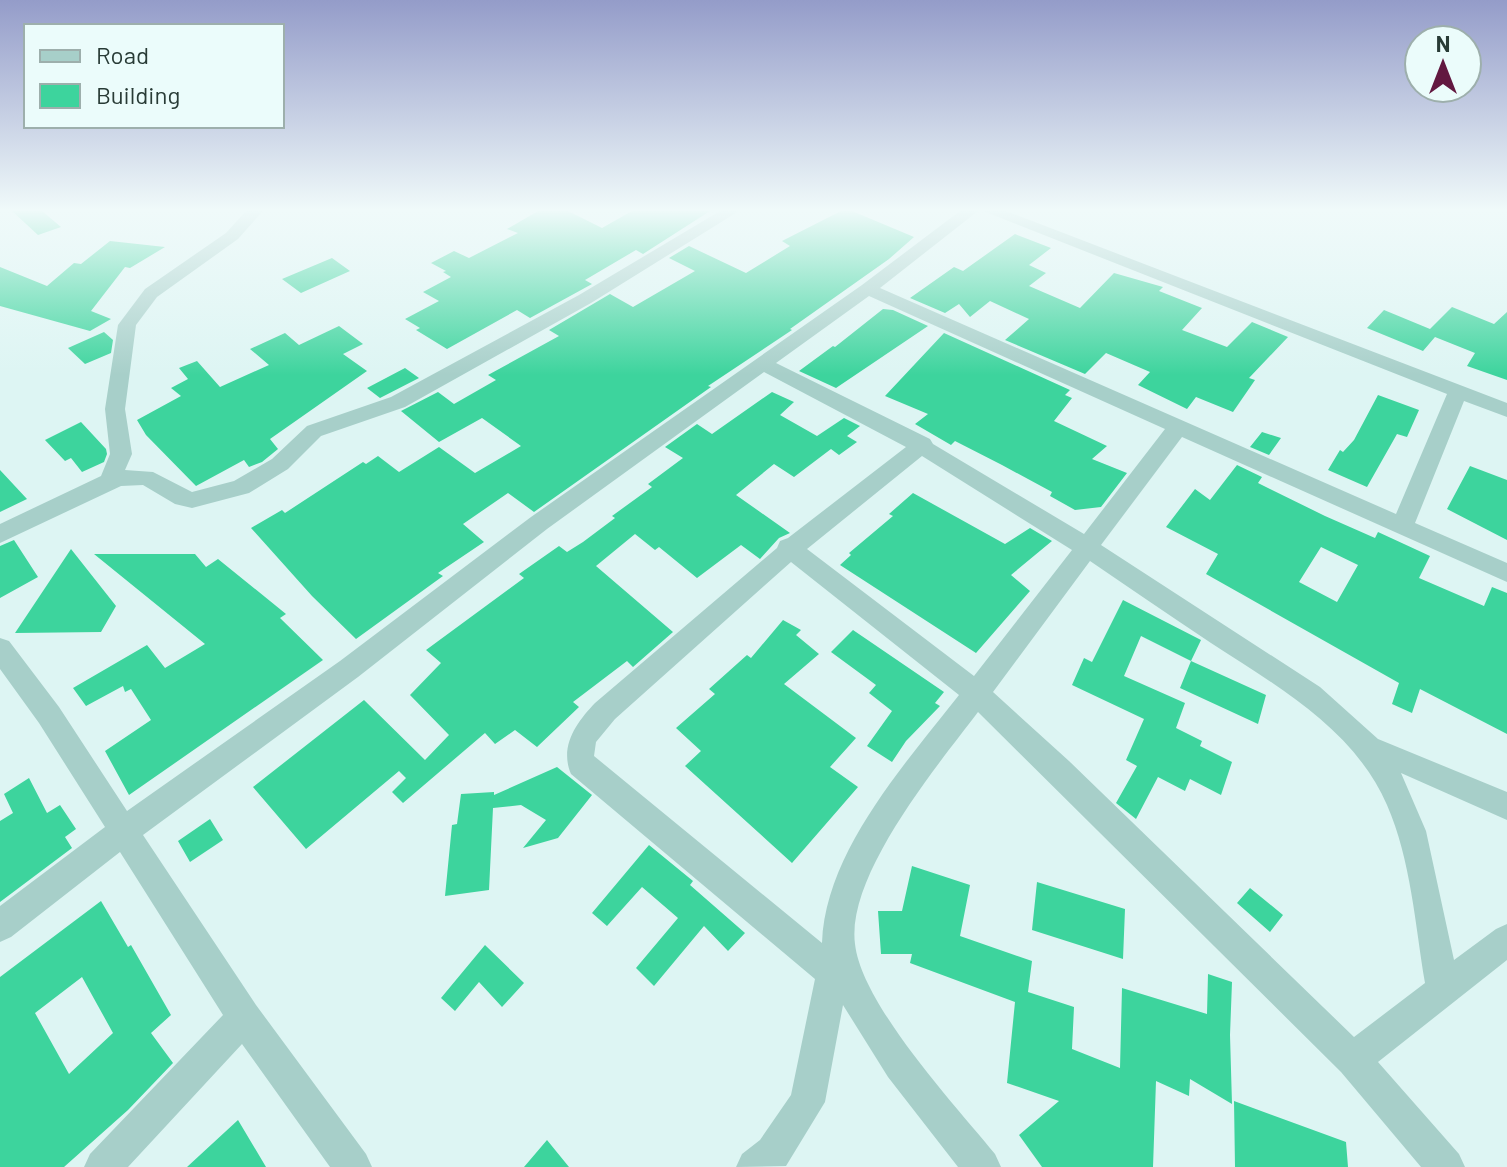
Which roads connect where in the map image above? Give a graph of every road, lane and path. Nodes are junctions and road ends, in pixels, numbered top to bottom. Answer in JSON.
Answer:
{"nodes":[{"id":1,"x":187,"y":265,"type":"edge"},
{"id":2,"x":641,"y":265,"type":"edge"},
{"id":3,"x":899,"y":265,"type":"edge"},
{"id":4,"x":1132,"y":265,"type":"edge"},
{"id":5,"x":868,"y":289,"type":"junction"},
{"id":6,"x":762,"y":364,"type":"junction"},
{"id":7,"x":1458,"y":391,"type":"junction"},
{"id":8,"x":1507,"y":410,"type":"edge"},
{"id":9,"x":1179,"y":426,"type":"junction"},
{"id":10,"x":923,"y":444,"type":"junction"},
{"id":11,"x":110,"y":481,"type":"junction"},
{"id":12,"x":1403,"y":525,"type":"junction"},
{"id":13,"x":0,"y":534,"type":"edge"},
{"id":14,"x":1087,"y":546,"type":"junction"},
{"id":15,"x":788,"y":547,"type":"junction"},
{"id":16,"x":1507,"y":573,"type":"edge"},
{"id":17,"x":0,"y":649,"type":"edge"},
{"id":18,"x":975,"y":692,"type":"junction"},
{"id":19,"x":1369,"y":749,"type":"junction"},
{"id":20,"x":1506,"y":811,"type":"edge"},
{"id":21,"x":124,"y":832,"type":"junction"},
{"id":22,"x":0,"y":926,"type":"edge"},
{"id":23,"x":1507,"y":940,"type":"edge"},
{"id":24,"x":836,"y":957,"type":"junction"},
{"id":25,"x":1443,"y":988,"type":"junction"},
{"id":26,"x":244,"y":1017,"type":"junction"},
{"id":27,"x":1353,"y":1060,"type":"junction"},
{"id":28,"x":103,"y":1167,"type":"edge"},
{"id":29,"x":353,"y":1167,"type":"edge"},
{"id":30,"x":755,"y":1167,"type":"edge"},
{"id":31,"x":982,"y":1167,"type":"edge"},
{"id":32,"x":1446,"y":1167,"type":"edge"}],
"edges":[{"from":1,"to":11,"type":"street"},
{"from":2,"to":11,"type":"street"},
{"from":3,"to":5,"type":"street"},
{"from":4,"to":7,"type":"street"},
{"from":5,"to":6,"type":"street"},
{"from":5,"to":9,"type":"street"},
{"from":6,"to":10,"type":"street"},
{"from":6,"to":21,"type":"street"},
{"from":7,"to":8,"type":"street"},
{"from":7,"to":12,"type":"street"},
{"from":9,"to":12,"type":"street"},
{"from":9,"to":14,"type":"street"},
{"from":10,"to":14,"type":"street"},
{"from":10,"to":15,"type":"street"},
{"from":11,"to":13,"type":"street"},
{"from":12,"to":16,"type":"street"},
{"from":14,"to":18,"type":"street"},
{"from":14,"to":19,"type":"street"},
{"from":15,"to":18,"type":"street"},
{"from":15,"to":24,"type":"street"},
{"from":17,"to":21,"type":"street"},
{"from":18,"to":24,"type":"street"},
{"from":18,"to":27,"type":"street"},
{"from":19,"to":20,"type":"street"},
{"from":19,"to":25,"type":"street"},
{"from":21,"to":22,"type":"street"},
{"from":21,"to":26,"type":"street"},
{"from":23,"to":25,"type":"street"},
{"from":24,"to":30,"type":"street"},
{"from":24,"to":31,"type":"street"},
{"from":25,"to":27,"type":"street"},
{"from":26,"to":28,"type":"street"},
{"from":26,"to":29,"type":"street"},
{"from":27,"to":32,"type":"street"}]}
